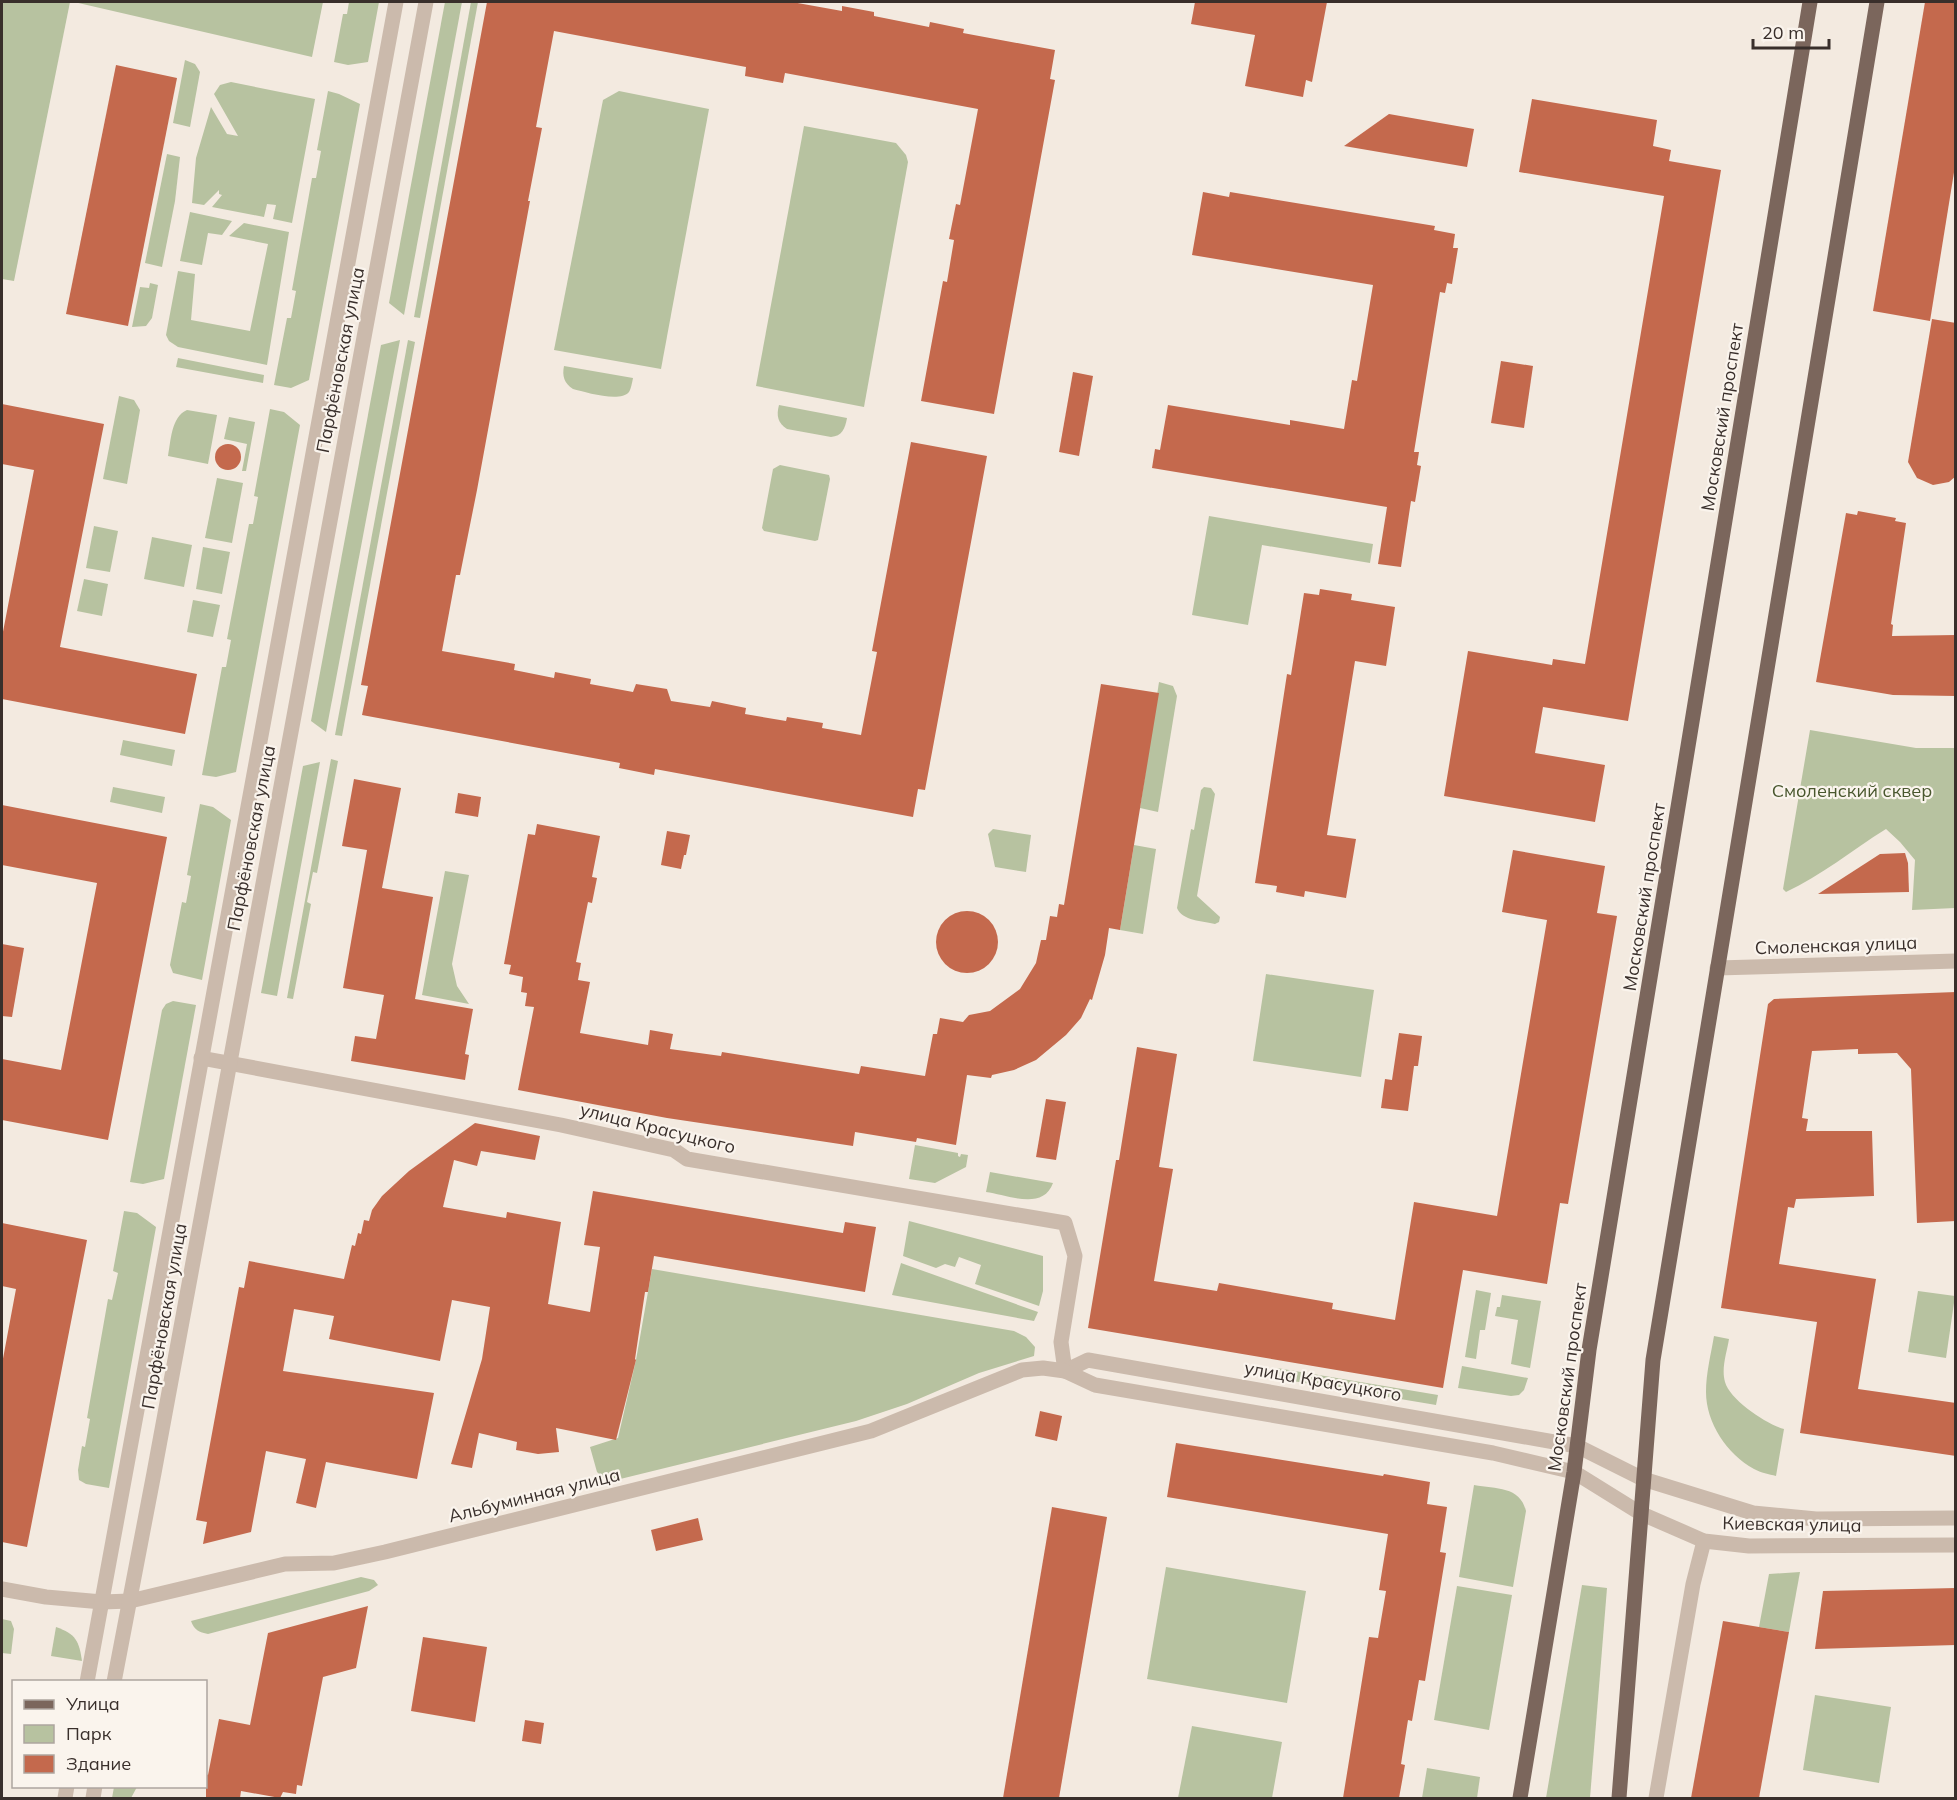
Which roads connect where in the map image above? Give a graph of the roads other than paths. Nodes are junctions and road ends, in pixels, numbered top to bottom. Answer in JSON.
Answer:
{"nodes":[{"id":1,"x":396,"y":2,"type":"edge"},
{"id":2,"x":426,"y":2,"type":"edge"},
{"id":3,"x":1810,"y":2,"type":"edge"},
{"id":4,"x":1877,"y":2,"type":"edge"},
{"id":5,"x":1956,"y":961,"type":"edge"},
{"id":6,"x":1717,"y":968,"type":"junction"},
{"id":7,"x":201,"y":1058,"type":"junction"},
{"id":8,"x":230,"y":1063,"type":"junction"},
{"id":9,"x":1065,"y":1371,"type":"junction"},
{"id":10,"x":1577,"y":1446,"type":"junction"},
{"id":11,"x":1574,"y":1472,"type":"junction"},
{"id":12,"x":1643,"y":1479,"type":"junction"},
{"id":13,"x":1640,"y":1513,"type":"junction"},
{"id":14,"x":1956,"y":1518,"type":"edge"},
{"id":15,"x":1704,"y":1541,"type":"junction"},
{"id":16,"x":1956,"y":1545,"type":"edge"},
{"id":17,"x":2,"y":1589,"type":"edge"},
{"id":18,"x":130,"y":1600,"type":"junction"},
{"id":19,"x":102,"y":1602,"type":"junction"},
{"id":20,"x":87,"y":1680,"type":"edge"},
{"id":21,"x":114,"y":1680,"type":"edge"},
{"id":22,"x":1520,"y":1798,"type":"edge"},
{"id":23,"x":1619,"y":1798,"type":"edge"},
{"id":24,"x":1656,"y":1798,"type":"edge"}],
"edges":[{"from":1,"to":7,"type":"street","name":"Парфёновская улица"},
{"from":2,"to":8,"type":"street","name":"Парфёновская улица"},
{"from":3,"to":10,"type":"main road","name":"Московский проспект"},
{"from":4,"to":6,"type":"main road"},
{"from":5,"to":6,"type":"street","name":"Смоленская улица"},
{"from":6,"to":12,"type":"main road"},
{"from":7,"to":8,"type":"street","name":"улица Красуцкого"},
{"from":7,"to":19,"type":"street","name":"Парфёновская улица"},
{"from":8,"to":9,"type":"street","name":"улица Красуцкого"},
{"from":8,"to":18,"type":"street","name":"Парфёновская улица"},
{"from":9,"to":10,"type":"street","name":"улица Красуцкого"},
{"from":9,"to":11,"type":"street"},
{"from":9,"to":18,"type":"street","name":"Альбуминная улица"},
{"from":10,"to":11,"type":"main road","name":"Московский проспект"},
{"from":10,"to":12,"type":"street","name":"Киевская улица"},
{"from":11,"to":13,"type":"street","name":"Киевская улица"},
{"from":11,"to":22,"type":"main road","name":"Московский проспект"},
{"from":12,"to":13,"type":"main road"},
{"from":12,"to":14,"type":"street","name":"Киевская улица"},
{"from":13,"to":15,"type":"street","name":"Киевская улица"},
{"from":13,"to":23,"type":"main road"},
{"from":15,"to":16,"type":"street","name":"Киевская улица"},
{"from":15,"to":24,"type":"street"},
{"from":17,"to":19,"type":"street","name":"Альбуминная улица"},
{"from":18,"to":19,"type":"street","name":"Альбуминная улица"},
{"from":18,"to":21,"type":"street","name":"Парфёновская улица"},
{"from":19,"to":20,"type":"street","name":"Парфёновская улица"}]}
